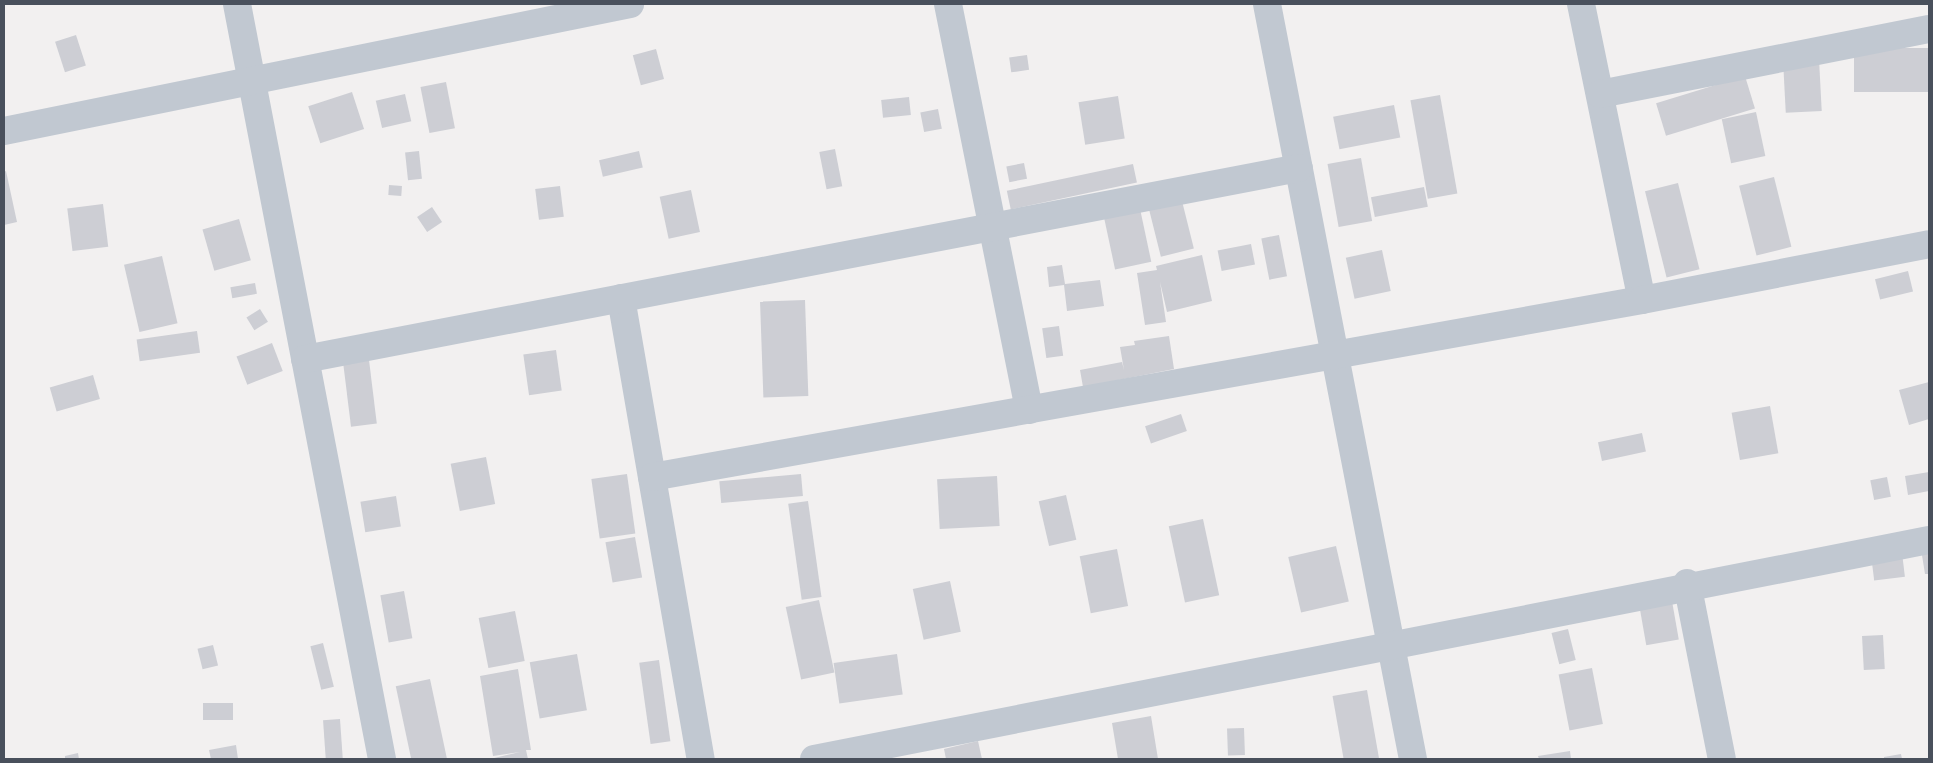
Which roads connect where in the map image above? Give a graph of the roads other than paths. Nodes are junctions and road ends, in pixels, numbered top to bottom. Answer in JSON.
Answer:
{"nodes":[{"id":1,"x":237,"y":4,"type":"edge"},
{"id":2,"x":630,"y":4,"type":"edge"},
{"id":3,"x":948,"y":4,"type":"edge"},
{"id":4,"x":1267,"y":4,"type":"edge"},
{"id":5,"x":1581,"y":4,"type":"edge"},
{"id":6,"x":1929,"y":29,"type":"edge"},
{"id":7,"x":252,"y":80,"type":"junction"},
{"id":8,"x":1600,"y":94,"type":"junction"},
{"id":9,"x":4,"y":131,"type":"edge"},
{"id":10,"x":1299,"y":168,"type":"junction"},
{"id":11,"x":993,"y":227,"type":"junction"},
{"id":12,"x":1929,"y":244,"type":"edge"},
{"id":13,"x":621,"y":298,"type":"junction"},
{"id":14,"x":1642,"y":300,"type":"junction"},
{"id":15,"x":1335,"y":355,"type":"junction"},
{"id":16,"x":305,"y":359,"type":"junction"},
{"id":17,"x":1029,"y":410,"type":"junction"},
{"id":18,"x":652,"y":477,"type":"junction"},
{"id":19,"x":1929,"y":540,"type":"edge"},
{"id":20,"x":1687,"y":585,"type":"junction"},
{"id":21,"x":1391,"y":646,"type":"junction"},
{"id":22,"x":382,"y":759,"type":"edge"},
{"id":23,"x":701,"y":759,"type":"edge"},
{"id":24,"x":814,"y":759,"type":"edge"},
{"id":25,"x":1413,"y":759,"type":"edge"},
{"id":26,"x":1722,"y":759,"type":"edge"}],
"edges":[{"from":1,"to":7,"type":"street"},
{"from":2,"to":7,"type":"street"},
{"from":3,"to":11,"type":"street"},
{"from":4,"to":10,"type":"street"},
{"from":5,"to":8,"type":"street"},
{"from":6,"to":8,"type":"street"},
{"from":7,"to":9,"type":"street"},
{"from":7,"to":16,"type":"street"},
{"from":8,"to":14,"type":"street"},
{"from":10,"to":11,"type":"street"},
{"from":10,"to":15,"type":"street"},
{"from":11,"to":13,"type":"street"},
{"from":11,"to":17,"type":"street"},
{"from":12,"to":14,"type":"street"},
{"from":13,"to":16,"type":"street"},
{"from":13,"to":18,"type":"street"},
{"from":14,"to":15,"type":"street"},
{"from":15,"to":17,"type":"street"},
{"from":15,"to":21,"type":"street"},
{"from":16,"to":22,"type":"street"},
{"from":17,"to":18,"type":"street"},
{"from":18,"to":23,"type":"street"},
{"from":19,"to":20,"type":"street"},
{"from":20,"to":21,"type":"street"},
{"from":20,"to":26,"type":"street"},
{"from":21,"to":24,"type":"street"},
{"from":21,"to":25,"type":"street"}]}
